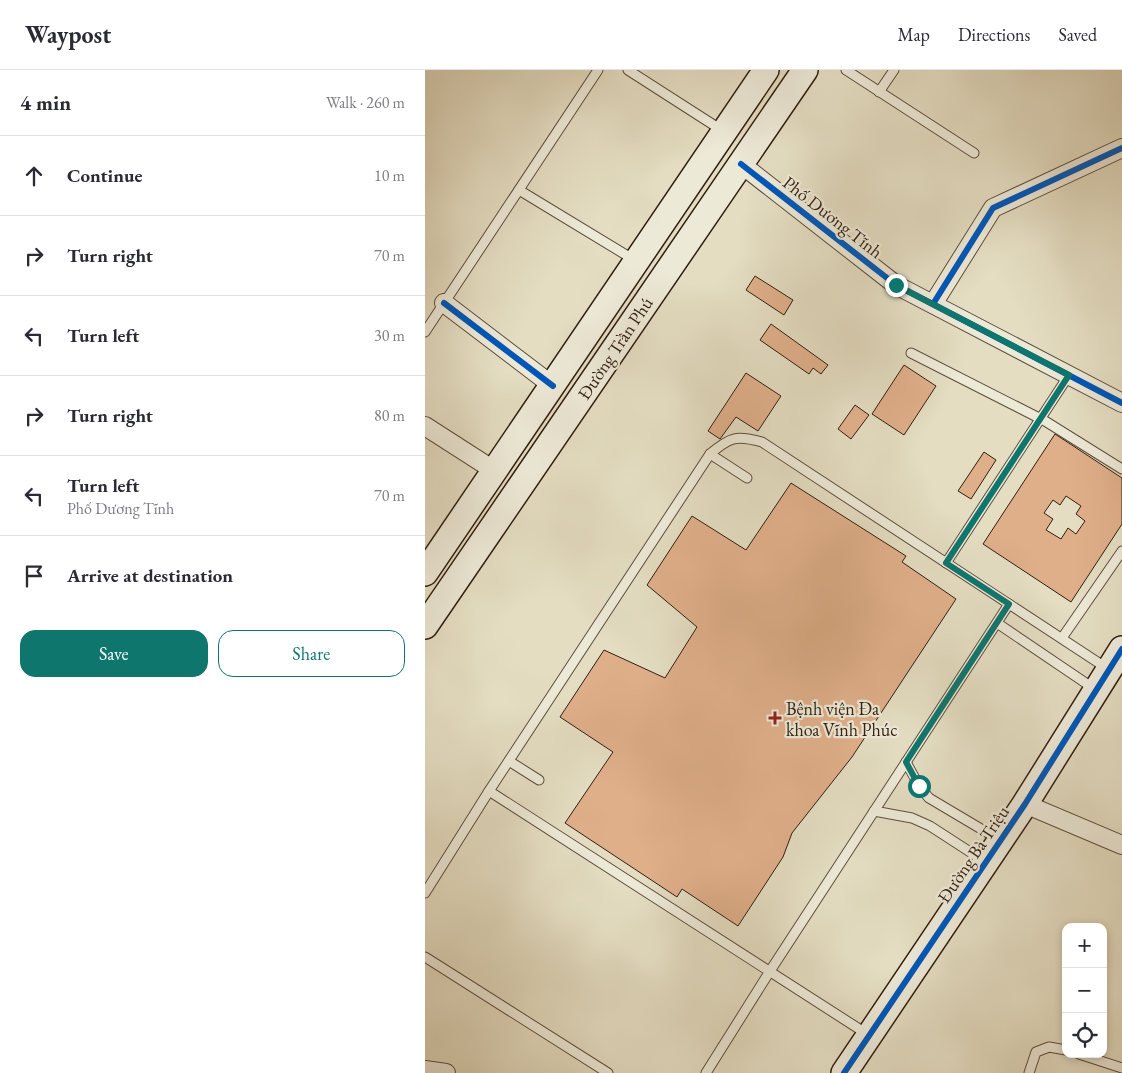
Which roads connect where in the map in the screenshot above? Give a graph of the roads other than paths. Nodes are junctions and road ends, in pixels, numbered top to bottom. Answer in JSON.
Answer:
{"nodes":[{"id":1,"x":598,"y":70,"type":"edge"},
{"id":2,"x":628,"y":70,"type":"edge"},
{"id":3,"x":766,"y":70,"type":"edge"},
{"id":4,"x":805,"y":70,"type":"edge"},
{"id":5,"x":846,"y":70,"type":"edge"},
{"id":6,"x":894,"y":70,"type":"edge"},
{"id":7,"x":879,"y":92,"type":"junction"},
{"id":8,"x":724,"y":132,"type":"junction"},
{"id":9,"x":1122,"y":148,"type":"edge"},
{"id":10,"x":974,"y":153,"type":"dead end"},
{"id":11,"x":741,"y":164,"type":"junction"},
{"id":12,"x":519,"y":190,"type":"junction"},
{"id":13,"x":637,"y":262,"type":"junction"},
{"id":14,"x":444,"y":304,"type":"junction"},
{"id":15,"x":933,"y":304,"type":"junction"},
{"id":16,"x":425,"y":332,"type":"edge"},
{"id":17,"x":911,"y":353,"type":"dead end"},
{"id":18,"x":1069,"y":375,"type":"junction"},
{"id":19,"x":553,"y":386,"type":"junction"},
{"id":20,"x":1122,"y":403,"type":"edge"},
{"id":21,"x":1041,"y":419,"type":"junction"},
{"id":22,"x":425,"y":426,"type":"edge"},
{"id":23,"x":710,"y":454,"type":"junction"},
{"id":24,"x":1122,"y":469,"type":"edge"},
{"id":25,"x":495,"y":471,"type":"junction"},
{"id":26,"x":747,"y":478,"type":"dead end"},
{"id":27,"x":1122,"y":551,"type":"edge"},
{"id":28,"x":946,"y":563,"type":"junction"},
{"id":29,"x":425,"y":573,"type":"edge"},
{"id":30,"x":1009,"y":604,"type":"junction"},
{"id":31,"x":997,"y":623,"type":"junction"},
{"id":32,"x":425,"y":626,"type":"edge"},
{"id":33,"x":1062,"y":638,"type":"junction"},
{"id":34,"x":1122,"y":649,"type":"edge"},
{"id":35,"x":1103,"y":680,"type":"junction"},
{"id":36,"x":509,"y":761,"type":"junction"},
{"id":37,"x":906,"y":762,"type":"junction"},
{"id":38,"x":539,"y":780,"type":"dead end"},
{"id":39,"x":489,"y":791,"type":"junction"},
{"id":40,"x":1025,"y":804,"type":"junction"},
{"id":41,"x":874,"y":811,"type":"junction"},
{"id":42,"x":1001,"y":841,"type":"junction"},
{"id":43,"x":1122,"y":845,"type":"edge"},
{"id":44,"x":986,"y":862,"type":"junction"},
{"id":45,"x":425,"y":893,"type":"edge"},
{"id":46,"x":425,"y":957,"type":"edge"},
{"id":47,"x":770,"y":971,"type":"junction"},
{"id":48,"x":870,"y":1036,"type":"junction"},
{"id":49,"x":1062,"y":1049,"type":"edge"},
{"id":50,"x":1091,"y":1058,"type":"edge"},
{"id":51,"x":1122,"y":1068,"type":"edge"},
{"id":52,"x":425,"y":1070,"type":"edge"},
{"id":53,"x":445,"y":1073,"type":"edge"},
{"id":54,"x":608,"y":1073,"type":"edge"},
{"id":55,"x":706,"y":1073,"type":"edge"},
{"id":56,"x":844,"y":1073,"type":"edge"},
{"id":57,"x":1029,"y":1073,"type":"edge"}],
"edges":[{"from":1,"to":12,"type":"lane"},
{"from":2,"to":8,"type":"lane"},
{"from":3,"to":8,"type":"main road","name":"Đường Trần Phú"},
{"from":4,"to":11,"type":"main road","name":"Đường Trần Phú"},
{"from":5,"to":7,"type":"lane"},
{"from":6,"to":7,"type":"lane"},
{"from":7,"to":10,"type":"lane"},
{"from":8,"to":13,"type":"main road","name":"Đường Trần Phú"},
{"from":9,"to":15,"type":"street"},
{"from":11,"to":15,"type":"street","name":"Phố Dương Tĩnh"},
{"from":11,"to":32,"type":"main road","name":"Đường Trần Phú"},
{"from":12,"to":13,"type":"lane"},
{"from":12,"to":14,"type":"lane"},
{"from":13,"to":19,"type":"main road","name":"Đường Trần Phú"},
{"from":14,"to":16,"type":"lane"},
{"from":14,"to":19,"type":"street"},
{"from":15,"to":18,"type":"street","name":"Phố Dương Tĩnh"},
{"from":17,"to":21,"type":"lane"},
{"from":18,"to":20,"type":"street","name":"Phố Dương Tĩnh"},
{"from":18,"to":21,"type":"lane"},
{"from":19,"to":25,"type":"main road","name":"Đường Trần Phú"},
{"from":21,"to":24,"type":"lane"},
{"from":21,"to":28,"type":"lane"},
{"from":22,"to":25,"type":"street"},
{"from":23,"to":26,"type":"lane"},
{"from":23,"to":28,"type":"lane"},
{"from":23,"to":36,"type":"lane"},
{"from":25,"to":29,"type":"main road","name":"Đường Trần Phú"},
{"from":27,"to":33,"type":"lane"},
{"from":28,"to":30,"type":"lane"},
{"from":30,"to":31,"type":"lane"},
{"from":30,"to":33,"type":"lane"},
{"from":31,"to":35,"type":"lane"},
{"from":31,"to":37,"type":"lane"},
{"from":33,"to":35,"type":"lane"},
{"from":34,"to":35,"type":"main road","name":"Đường Bà Triệu"},
{"from":35,"to":40,"type":"main road","name":"Đường Bà Triệu"},
{"from":36,"to":38,"type":"lane"},
{"from":36,"to":39,"type":"lane"},
{"from":37,"to":41,"type":"lane"},
{"from":37,"to":42,"type":"lane"},
{"from":39,"to":45,"type":"lane"},
{"from":39,"to":47,"type":"lane"},
{"from":40,"to":42,"type":"main road","name":"Đường Bà Triệu"},
{"from":40,"to":43,"type":"street"},
{"from":41,"to":44,"type":"lane"},
{"from":41,"to":47,"type":"lane"},
{"from":42,"to":44,"type":"main road","name":"Đường Bà Triệu"},
{"from":44,"to":48,"type":"main road","name":"Đường Bà Triệu"},
{"from":46,"to":54,"type":"lane"},
{"from":47,"to":48,"type":"lane"},
{"from":47,"to":55,"type":"lane"},
{"from":48,"to":56,"type":"main road","name":"Đường Bà Triệu"},
{"from":49,"to":57,"type":"lane"},
{"from":50,"to":51,"type":"lane"},
{"from":52,"to":53,"type":"street"}]}
